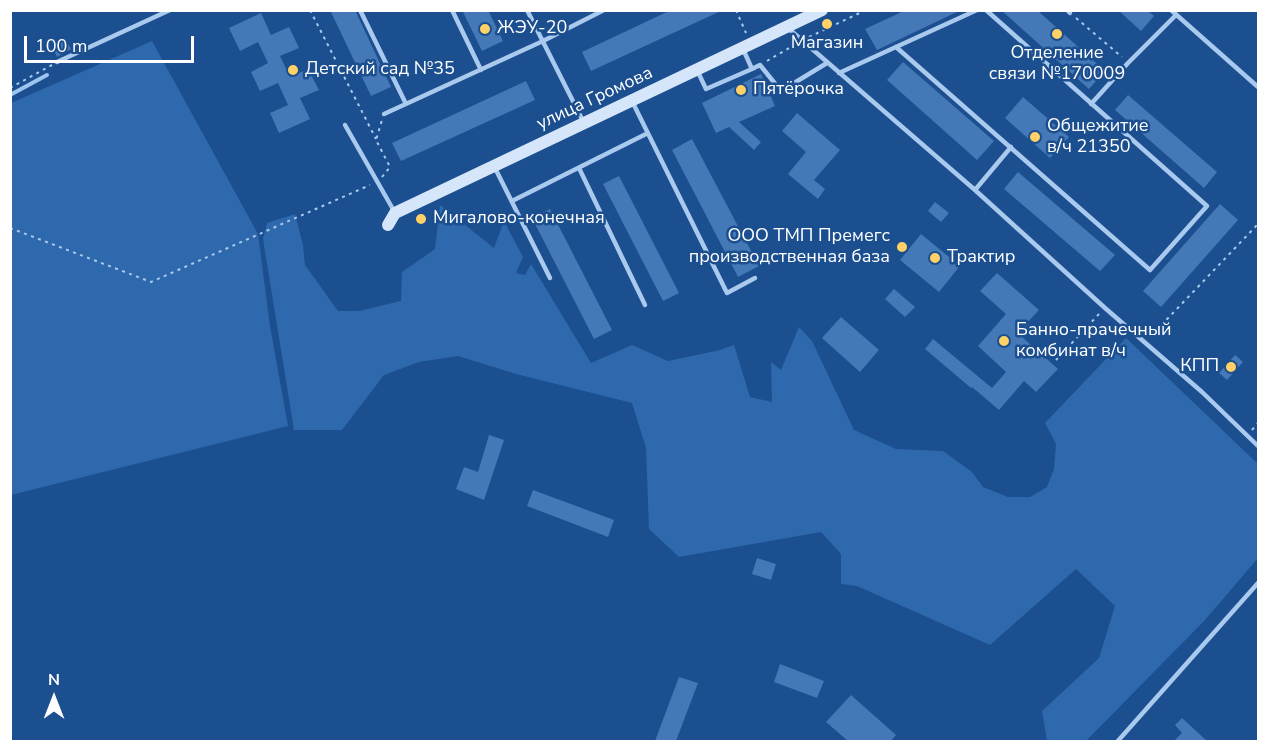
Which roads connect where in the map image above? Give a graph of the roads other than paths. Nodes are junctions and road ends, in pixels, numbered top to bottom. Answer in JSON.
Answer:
{"nodes":[{"id":1,"x":170,"y":10,"type":"edge"},
{"id":2,"x":360,"y":10,"type":"edge"},
{"id":3,"x":452,"y":10,"type":"edge"},
{"id":4,"x":527,"y":10,"type":"edge"},
{"id":5,"x":604,"y":10,"type":"edge"},
{"id":6,"x":822,"y":10,"type":"edge"},
{"id":7,"x":977,"y":10,"type":"edge"},
{"id":8,"x":986,"y":10,"type":"edge"},
{"id":9,"x":1171,"y":10,"type":"edge"},
{"id":10,"x":1176,"y":15,"type":"junction"},
{"id":11,"x":787,"y":27,"type":"junction"},
{"id":12,"x":543,"y":41,"type":"junction"},
{"id":13,"x":747,"y":46,"type":"junction"},
{"id":14,"x":896,"y":47,"type":"junction"},
{"id":15,"x":57,"y":62,"type":"road end"},
{"id":16,"x":827,"y":63,"type":"junction"},
{"id":17,"x":752,"y":69,"type":"junction"},
{"id":18,"x":481,"y":70,"type":"junction"},
{"id":19,"x":697,"y":70,"type":"junction"},
{"id":20,"x":838,"y":73,"type":"junction"},
{"id":21,"x":1258,"y":87,"type":"edge"},
{"id":22,"x":632,"y":101,"type":"junction"},
{"id":23,"x":406,"y":104,"type":"junction"},
{"id":24,"x":1092,"y":104,"type":"junction"},
{"id":25,"x":384,"y":114,"type":"road end"},
{"id":26,"x":584,"y":124,"type":"junction"},
{"id":27,"x":345,"y":125,"type":"dead end"},
{"id":28,"x":648,"y":133,"type":"junction"},
{"id":29,"x":1011,"y":147,"type":"junction"},
{"id":30,"x":495,"y":166,"type":"junction"},
{"id":31,"x":579,"y":168,"type":"junction"},
{"id":32,"x":975,"y":190,"type":"junction"},
{"id":33,"x":512,"y":201,"type":"junction"},
{"id":34,"x":395,"y":213,"type":"junction"},
{"id":35,"x":388,"y":225,"type":"dead end"},
{"id":36,"x":550,"y":278,"type":"dead end"},
{"id":37,"x":755,"y":278,"type":"dead end"},
{"id":38,"x":645,"y":305,"type":"dead end"},
{"id":39,"x":1258,"y":446,"type":"edge"},
{"id":40,"x":1258,"y":583,"type":"edge"},
{"id":41,"x":1118,"y":741,"type":"edge"}],
"edges":[{"from":1,"to":15,"type":"lane"},
{"from":2,"to":23,"type":"lane"},
{"from":3,"to":18,"type":"lane"},
{"from":4,"to":12,"type":"lane"},
{"from":5,"to":12,"type":"lane"},
{"from":6,"to":11,"type":"street","name":"улица Громова"},
{"from":7,"to":14,"type":"lane"},
{"from":8,"to":24,"type":"lane"},
{"from":9,"to":10,"type":"lane"},
{"from":10,"to":21,"type":"lane"},
{"from":10,"to":24,"type":"lane"},
{"from":11,"to":13,"type":"street","name":"улица Громова"},
{"from":11,"to":16,"type":"lane"},
{"from":12,"to":18,"type":"lane"},
{"from":12,"to":26,"type":"lane"},
{"from":13,"to":17,"type":"lane"},
{"from":13,"to":19,"type":"street","name":"улица Громова"},
{"from":14,"to":20,"type":"lane"},
{"from":14,"to":29,"type":"lane"},
{"from":16,"to":17,"type":"lane"},
{"from":16,"to":20,"type":"lane"},
{"from":17,"to":19,"type":"lane"},
{"from":18,"to":23,"type":"lane"},
{"from":19,"to":22,"type":"street","name":"улица Громова"},
{"from":20,"to":32,"type":"lane"},
{"from":22,"to":26,"type":"street","name":"улица Громова"},
{"from":22,"to":28,"type":"lane"},
{"from":23,"to":25,"type":"lane"},
{"from":24,"to":29,"type":"lane"},
{"from":26,"to":30,"type":"street","name":"улица Громова"},
{"from":27,"to":34,"type":"lane"},
{"from":28,"to":31,"type":"lane"},
{"from":28,"to":37,"type":"lane"},
{"from":29,"to":32,"type":"lane"},
{"from":30,"to":33,"type":"lane"},
{"from":30,"to":34,"type":"street","name":"улица Громова"},
{"from":31,"to":33,"type":"lane"},
{"from":31,"to":38,"type":"lane"},
{"from":32,"to":39,"type":"lane"},
{"from":33,"to":36,"type":"lane"},
{"from":34,"to":35,"type":"street"},
{"from":40,"to":41,"type":"lane"}]}
